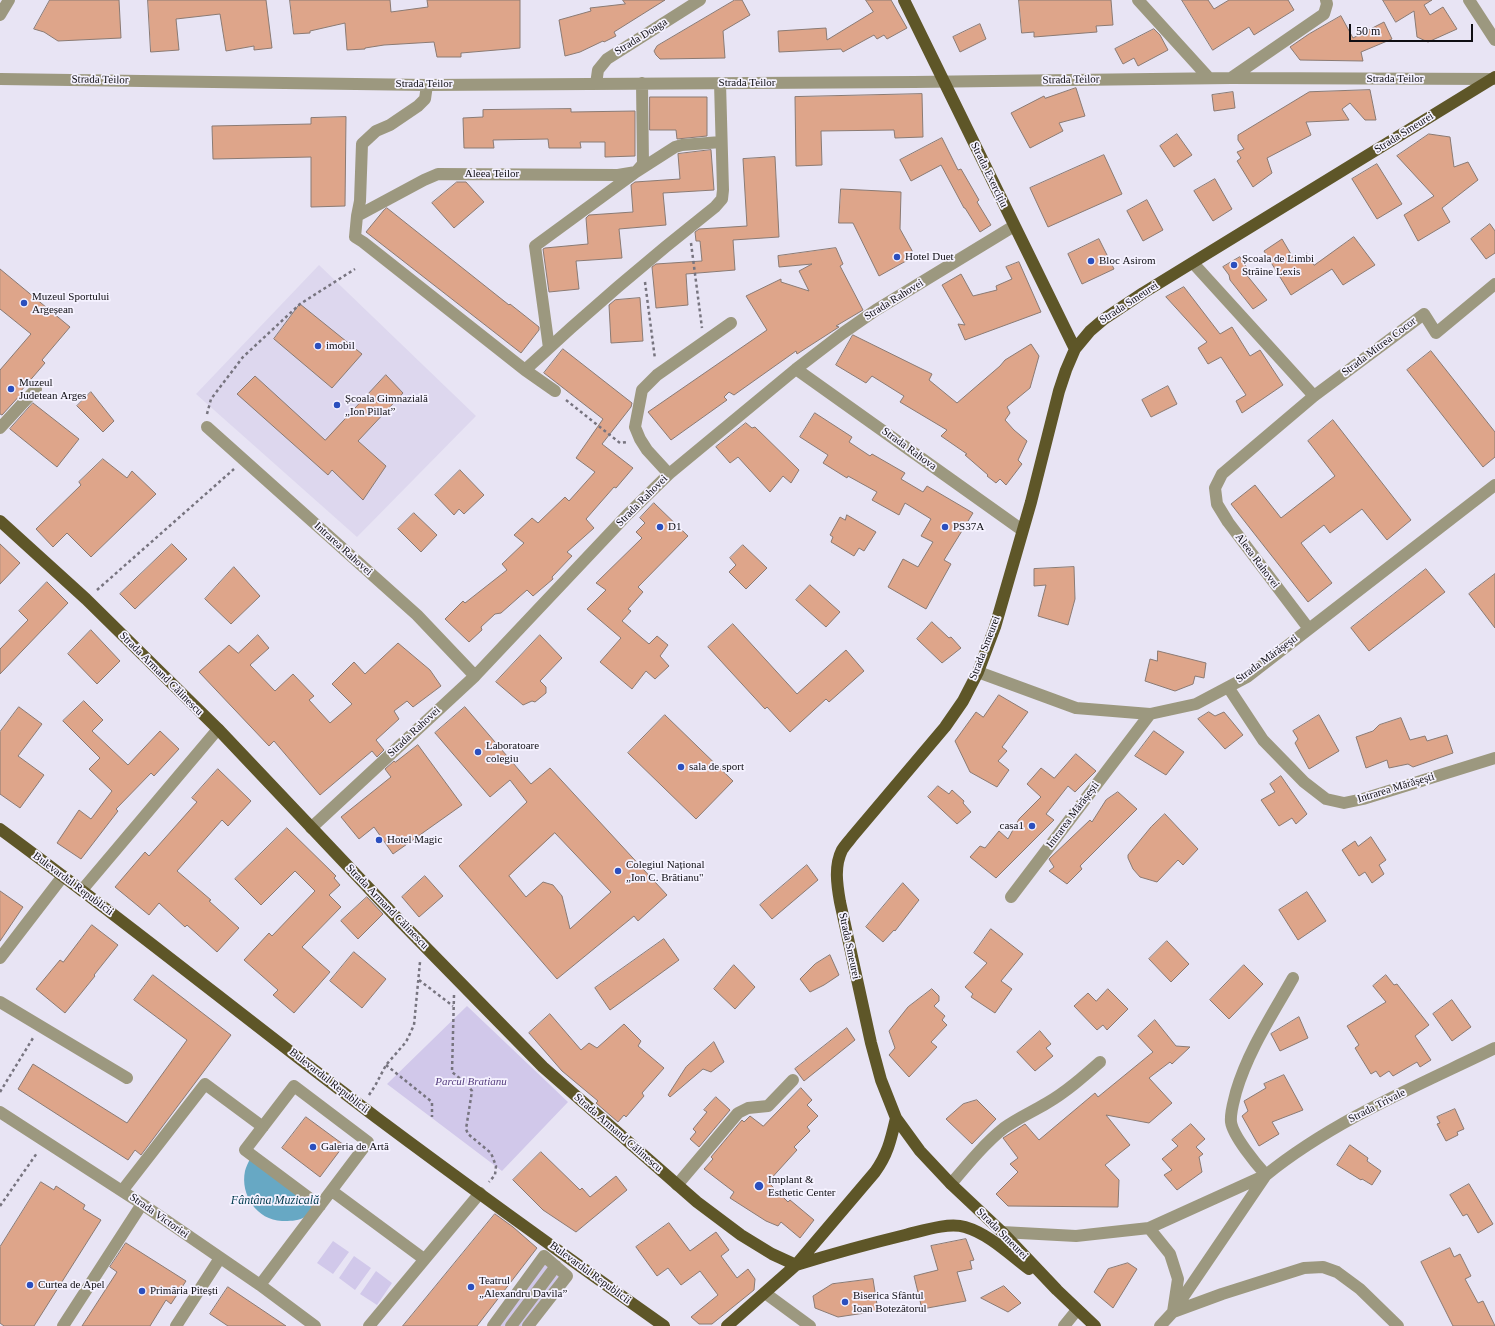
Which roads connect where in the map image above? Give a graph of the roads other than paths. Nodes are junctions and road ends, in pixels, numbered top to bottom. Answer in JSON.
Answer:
{"nodes":[{"id":1,"x":9,"y":0,"type":"edge"},
{"id":2,"x":700,"y":0,"type":"edge"},
{"id":3,"x":904,"y":0,"type":"edge"},
{"id":4,"x":1138,"y":0,"type":"edge"},
{"id":5,"x":1326,"y":0,"type":"edge"},
{"id":6,"x":1469,"y":0,"type":"edge"},
{"id":7,"x":0,"y":15,"type":"edge"},
{"id":8,"x":1495,"y":40,"type":"edge"},
{"id":9,"x":1209,"y":78,"type":"junction"},
{"id":10,"x":1231,"y":78,"type":"junction"},
{"id":11,"x":1494,"y":78,"type":"edge"},
{"id":12,"x":0,"y":79,"type":"edge"},
{"id":13,"x":944,"y":81,"type":"junction"},
{"id":14,"x":642,"y":83,"type":"junction"},
{"id":15,"x":720,"y":83,"type":"junction"},
{"id":16,"x":596,"y":84,"type":"junction"},
{"id":17,"x":427,"y":85,"type":"junction"},
{"id":18,"x":721,"y":142,"type":"junction"},
{"id":19,"x":636,"y":172,"type":"junction"},
{"id":20,"x":357,"y":216,"type":"junction"},
{"id":21,"x":1014,"y":226,"type":"junction"},
{"id":22,"x":1193,"y":263,"type":"junction"},
{"id":23,"x":1495,"y":284,"type":"edge"},
{"id":24,"x":731,"y":323,"type":"dead end"},
{"id":25,"x":549,"y":348,"type":"junction"},
{"id":26,"x":1075,"y":349,"type":"junction"},
{"id":27,"x":796,"y":369,"type":"junction"},
{"id":28,"x":526,"y":370,"type":"junction"},
{"id":29,"x":36,"y":389,"type":"dead end"},
{"id":30,"x":555,"y":391,"type":"road end"},
{"id":31,"x":1314,"y":396,"type":"junction"},
{"id":32,"x":207,"y":427,"type":"road end"},
{"id":33,"x":0,"y":428,"type":"edge"},
{"id":34,"x":669,"y":474,"type":"junction"},
{"id":35,"x":1495,"y":485,"type":"edge"},
{"id":36,"x":1215,"y":488,"type":"joint"},
{"id":37,"x":0,"y":521,"type":"edge"},
{"id":38,"x":1022,"y":530,"type":"junction"},
{"id":39,"x":1309,"y":629,"type":"junction"},
{"id":40,"x":978,"y":672,"type":"junction"},
{"id":41,"x":475,"y":676,"type":"junction"},
{"id":42,"x":1228,"y":687,"type":"junction"},
{"id":43,"x":1150,"y":714,"type":"junction"},
{"id":44,"x":218,"y":730,"type":"junction"},
{"id":45,"x":1495,"y":758,"type":"edge"},
{"id":46,"x":312,"y":828,"type":"junction"},
{"id":47,"x":0,"y":830,"type":"edge"},
{"id":48,"x":63,"y":876,"type":"junction"},
{"id":49,"x":82,"y":890,"type":"junction"},
{"id":50,"x":1011,"y":897,"type":"dead end"},
{"id":51,"x":0,"y":958,"type":"edge"},
{"id":52,"x":1293,"y":978,"type":"dead end"},
{"id":53,"x":0,"y":1002,"type":"edge"},
{"id":54,"x":1495,"y":1048,"type":"edge"},
{"id":55,"x":1100,"y":1062,"type":"dead end"},
{"id":56,"x":127,"y":1078,"type":"dead end"},
{"id":57,"x":793,"y":1080,"type":"dead end"},
{"id":58,"x":0,"y":1112,"type":"edge"},
{"id":59,"x":896,"y":1118,"type":"junction"},
{"id":60,"x":263,"y":1127,"type":"junction"},
{"id":61,"x":1266,"y":1175,"type":"junction"},
{"id":62,"x":951,"y":1184,"type":"junction"},
{"id":63,"x":677,"y":1185,"type":"junction"},
{"id":64,"x":122,"y":1191,"type":"junction"},
{"id":65,"x":332,"y":1191,"type":"junction"},
{"id":66,"x":480,"y":1193,"type":"junction"},
{"id":67,"x":142,"y":1204,"type":"junction"},
{"id":68,"x":320,"y":1206,"type":"junction"},
{"id":69,"x":1149,"y":1228,"type":"junction"},
{"id":70,"x":1002,"y":1232,"type":"junction"},
{"id":71,"x":220,"y":1258,"type":"junction"},
{"id":72,"x":424,"y":1259,"type":"junction"},
{"id":73,"x":796,"y":1265,"type":"junction"},
{"id":74,"x":556,"y":1266,"type":"junction"},
{"id":75,"x":260,"y":1285,"type":"junction"},
{"id":76,"x":1057,"y":1290,"type":"junction"},
{"id":77,"x":764,"y":1292,"type":"junction"},
{"id":78,"x":1077,"y":1310,"type":"junction"},
{"id":79,"x":1173,"y":1312,"type":"junction"},
{"id":80,"x":63,"y":1326,"type":"edge"},
{"id":81,"x":176,"y":1326,"type":"edge"},
{"id":82,"x":315,"y":1326,"type":"edge"},
{"id":83,"x":369,"y":1326,"type":"edge"},
{"id":84,"x":493,"y":1326,"type":"edge"},
{"id":85,"x":511,"y":1326,"type":"edge"},
{"id":86,"x":528,"y":1326,"type":"edge"},
{"id":87,"x":664,"y":1326,"type":"edge"},
{"id":88,"x":727,"y":1326,"type":"edge"},
{"id":89,"x":810,"y":1326,"type":"edge"},
{"id":90,"x":1064,"y":1326,"type":"edge"},
{"id":91,"x":1095,"y":1326,"type":"edge"},
{"id":92,"x":1160,"y":1326,"type":"edge"},
{"id":93,"x":1398,"y":1326,"type":"edge"}],
"edges":[{"from":1,"to":7,"type":"street"},
{"from":2,"to":16,"type":"street","name":"Strada Doaga"},
{"from":3,"to":13,"type":"main road","name":"Strada Exercițiu"},
{"from":4,"to":9,"type":"street"},
{"from":5,"to":10,"type":"street"},
{"from":6,"to":8,"type":"street"},
{"from":9,"to":10,"type":"street","name":"Strada Teilor"},
{"from":9,"to":13,"type":"street","name":"Strada Teilor"},
{"from":10,"to":11,"type":"street","name":"Strada Teilor"},
{"from":11,"to":22,"type":"main road","name":"Strada Smeurei"},
{"from":12,"to":17,"type":"street","name":"Strada Teilor"},
{"from":13,"to":15,"type":"street","name":"Strada Teilor"},
{"from":13,"to":21,"type":"main road","name":"Strada Exercițiu"},
{"from":14,"to":15,"type":"street","name":"Strada Teilor"},
{"from":14,"to":16,"type":"street","name":"Strada Teilor"},
{"from":14,"to":19,"type":"street"},
{"from":15,"to":18,"type":"street"},
{"from":16,"to":17,"type":"street","name":"Strada Teilor"},
{"from":17,"to":20,"type":"street"},
{"from":18,"to":19,"type":"street","name":"Aleea Teilor"},
{"from":18,"to":25,"type":"street"},
{"from":19,"to":20,"type":"street","name":"Aleea Teilor"},
{"from":19,"to":25,"type":"street","name":"Aleea Teilor"},
{"from":20,"to":28,"type":"street"},
{"from":21,"to":26,"type":"main road","name":"Strada Exercițiu"},
{"from":21,"to":27,"type":"street","name":"Strada Rahovei"},
{"from":22,"to":26,"type":"main road","name":"Strada Smeurei"},
{"from":22,"to":31,"type":"street"},
{"from":23,"to":31,"type":"street","name":"Strada Mitrea Cocor"},
{"from":24,"to":34,"type":"street"},
{"from":25,"to":28,"type":"street"},
{"from":26,"to":38,"type":"main road","name":"Strada Smeurei"},
{"from":27,"to":34,"type":"street","name":"Strada Rahovei"},
{"from":27,"to":38,"type":"street","name":"Strada Rahova"},
{"from":28,"to":30,"type":"street"},
{"from":29,"to":33,"type":"street"},
{"from":31,"to":36,"type":"street","name":"Strada Mitrea Cocor"},
{"from":32,"to":41,"type":"street","name":"Intrarea Rahovei"},
{"from":34,"to":41,"type":"street","name":"Strada Rahovei"},
{"from":35,"to":39,"type":"street","name":"Strada Mărășești"},
{"from":36,"to":39,"type":"street","name":"Aleea Rahovei"},
{"from":37,"to":44,"type":"main road","name":"Strada Armand Călinescu"},
{"from":38,"to":40,"type":"main road","name":"Strada Smeurei"},
{"from":39,"to":42,"type":"street","name":"Strada Mărășești"},
{"from":40,"to":43,"type":"street","name":"Strada Mărășești"},
{"from":40,"to":59,"type":"main road","name":"Strada Smeurei"},
{"from":41,"to":46,"type":"street","name":"Strada Rahovei"},
{"from":42,"to":43,"type":"street","name":"Strada Mărășești"},
{"from":42,"to":45,"type":"street","name":"Intrarea Mărășești"},
{"from":43,"to":50,"type":"street","name":"Intrarea Mărășești"},
{"from":44,"to":46,"type":"main road","name":"Strada Armand Călinescu"},
{"from":44,"to":49,"type":"street"},
{"from":46,"to":63,"type":"main road","name":"Strada Armand Călinescu"},
{"from":47,"to":48,"type":"main road","name":"Bulevardul Republicii"},
{"from":48,"to":49,"type":"main road","name":"Bulevardul Republicii"},
{"from":48,"to":51,"type":"street"},
{"from":49,"to":66,"type":"main road","name":"Bulevardul Republicii"},
{"from":52,"to":61,"type":"street"},
{"from":53,"to":56,"type":"street"},
{"from":54,"to":61,"type":"street","name":"Strada Trivale"},
{"from":55,"to":62,"type":"street"},
{"from":57,"to":63,"type":"street"},
{"from":58,"to":64,"type":"street","name":"Strada Victoriei"},
{"from":59,"to":62,"type":"main road","name":"Strada Smeurei"},
{"from":59,"to":73,"type":"main road"},
{"from":60,"to":64,"type":"street"},
{"from":60,"to":65,"type":"street"},
{"from":60,"to":68,"type":"street"},
{"from":61,"to":69,"type":"street","name":"Strada Trivale"},
{"from":61,"to":79,"type":"street","name":"Strada Trivale"},
{"from":62,"to":70,"type":"main road","name":"Strada Smeurei"},
{"from":63,"to":73,"type":"main road","name":"Strada Armand Călinescu"},
{"from":64,"to":67,"type":"street","name":"Strada Victoriei"},
{"from":65,"to":68,"type":"street"},
{"from":65,"to":72,"type":"street"},
{"from":66,"to":72,"type":"street"},
{"from":66,"to":87,"type":"main road","name":"Bulevardul Republicii"},
{"from":67,"to":71,"type":"street","name":"Strada Victoriei"},
{"from":67,"to":80,"type":"street"},
{"from":68,"to":75,"type":"street"},
{"from":69,"to":70,"type":"street","name":"Strada Trivale"},
{"from":69,"to":79,"type":"street"},
{"from":70,"to":76,"type":"main road","name":"Strada Smeurei"},
{"from":71,"to":75,"type":"street","name":"Strada Victoriei"},
{"from":71,"to":81,"type":"street"},
{"from":72,"to":83,"type":"street"},
{"from":73,"to":76,"type":"main road"},
{"from":73,"to":77,"type":"main road"},
{"from":74,"to":84,"type":"street"},
{"from":74,"to":85,"type":"street"},
{"from":74,"to":86,"type":"street"},
{"from":75,"to":82,"type":"street","name":"Strada Victoriei"},
{"from":76,"to":78,"type":"main road","name":"Strada Smeurei"},
{"from":77,"to":88,"type":"main road"},
{"from":77,"to":89,"type":"street"},
{"from":78,"to":90,"type":"street"},
{"from":78,"to":91,"type":"main road","name":"Strada Smeurei"},
{"from":79,"to":92,"type":"street","name":"Strada Trivale"},
{"from":79,"to":93,"type":"street"}]}
